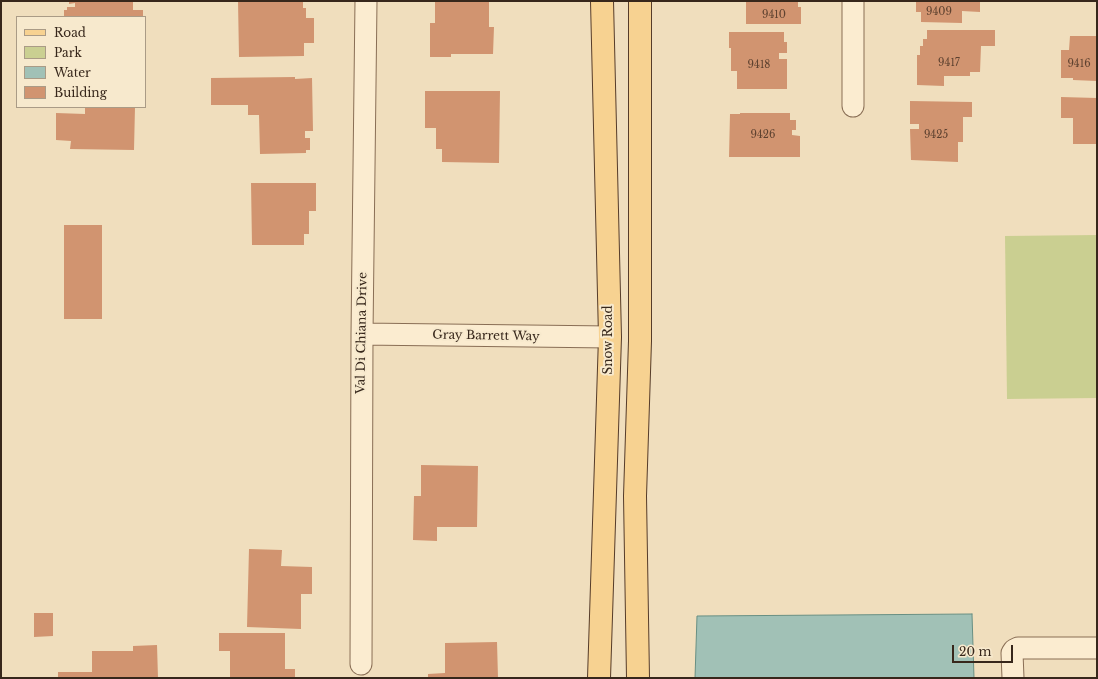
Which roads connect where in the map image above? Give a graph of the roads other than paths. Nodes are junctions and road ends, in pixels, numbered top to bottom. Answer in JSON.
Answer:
{"nodes":[{"id":1,"x":366,"y":1,"type":"edge"},
{"id":2,"x":602,"y":1,"type":"edge"},
{"id":3,"x":640,"y":1,"type":"edge"},
{"id":4,"x":853,"y":1,"type":"edge"},
{"id":5,"x":853,"y":106,"type":"dead end"},
{"id":6,"x":362,"y":334,"type":"junction"},
{"id":7,"x":610,"y":337,"type":"junction"},
{"id":8,"x":1097,"y":648,"type":"edge"},
{"id":9,"x":361,"y":664,"type":"dead end"},
{"id":10,"x":599,"y":678,"type":"edge"},
{"id":11,"x":638,"y":678,"type":"edge"},
{"id":12,"x":1013,"y":678,"type":"edge"}],
"edges":[{"from":1,"to":6,"type":"street","name":"Val Di Chiana Drive"},
{"from":2,"to":7,"type":"main road","name":"Snow Road"},
{"from":3,"to":11,"type":"main road"},
{"from":4,"to":5,"type":"street"},
{"from":6,"to":7,"type":"street","name":"Gray Barrett Way"},
{"from":6,"to":9,"type":"street","name":"Val Di Chiana Drive"},
{"from":7,"to":10,"type":"main road","name":"Snow Road"},
{"from":8,"to":12,"type":"street"}]}
